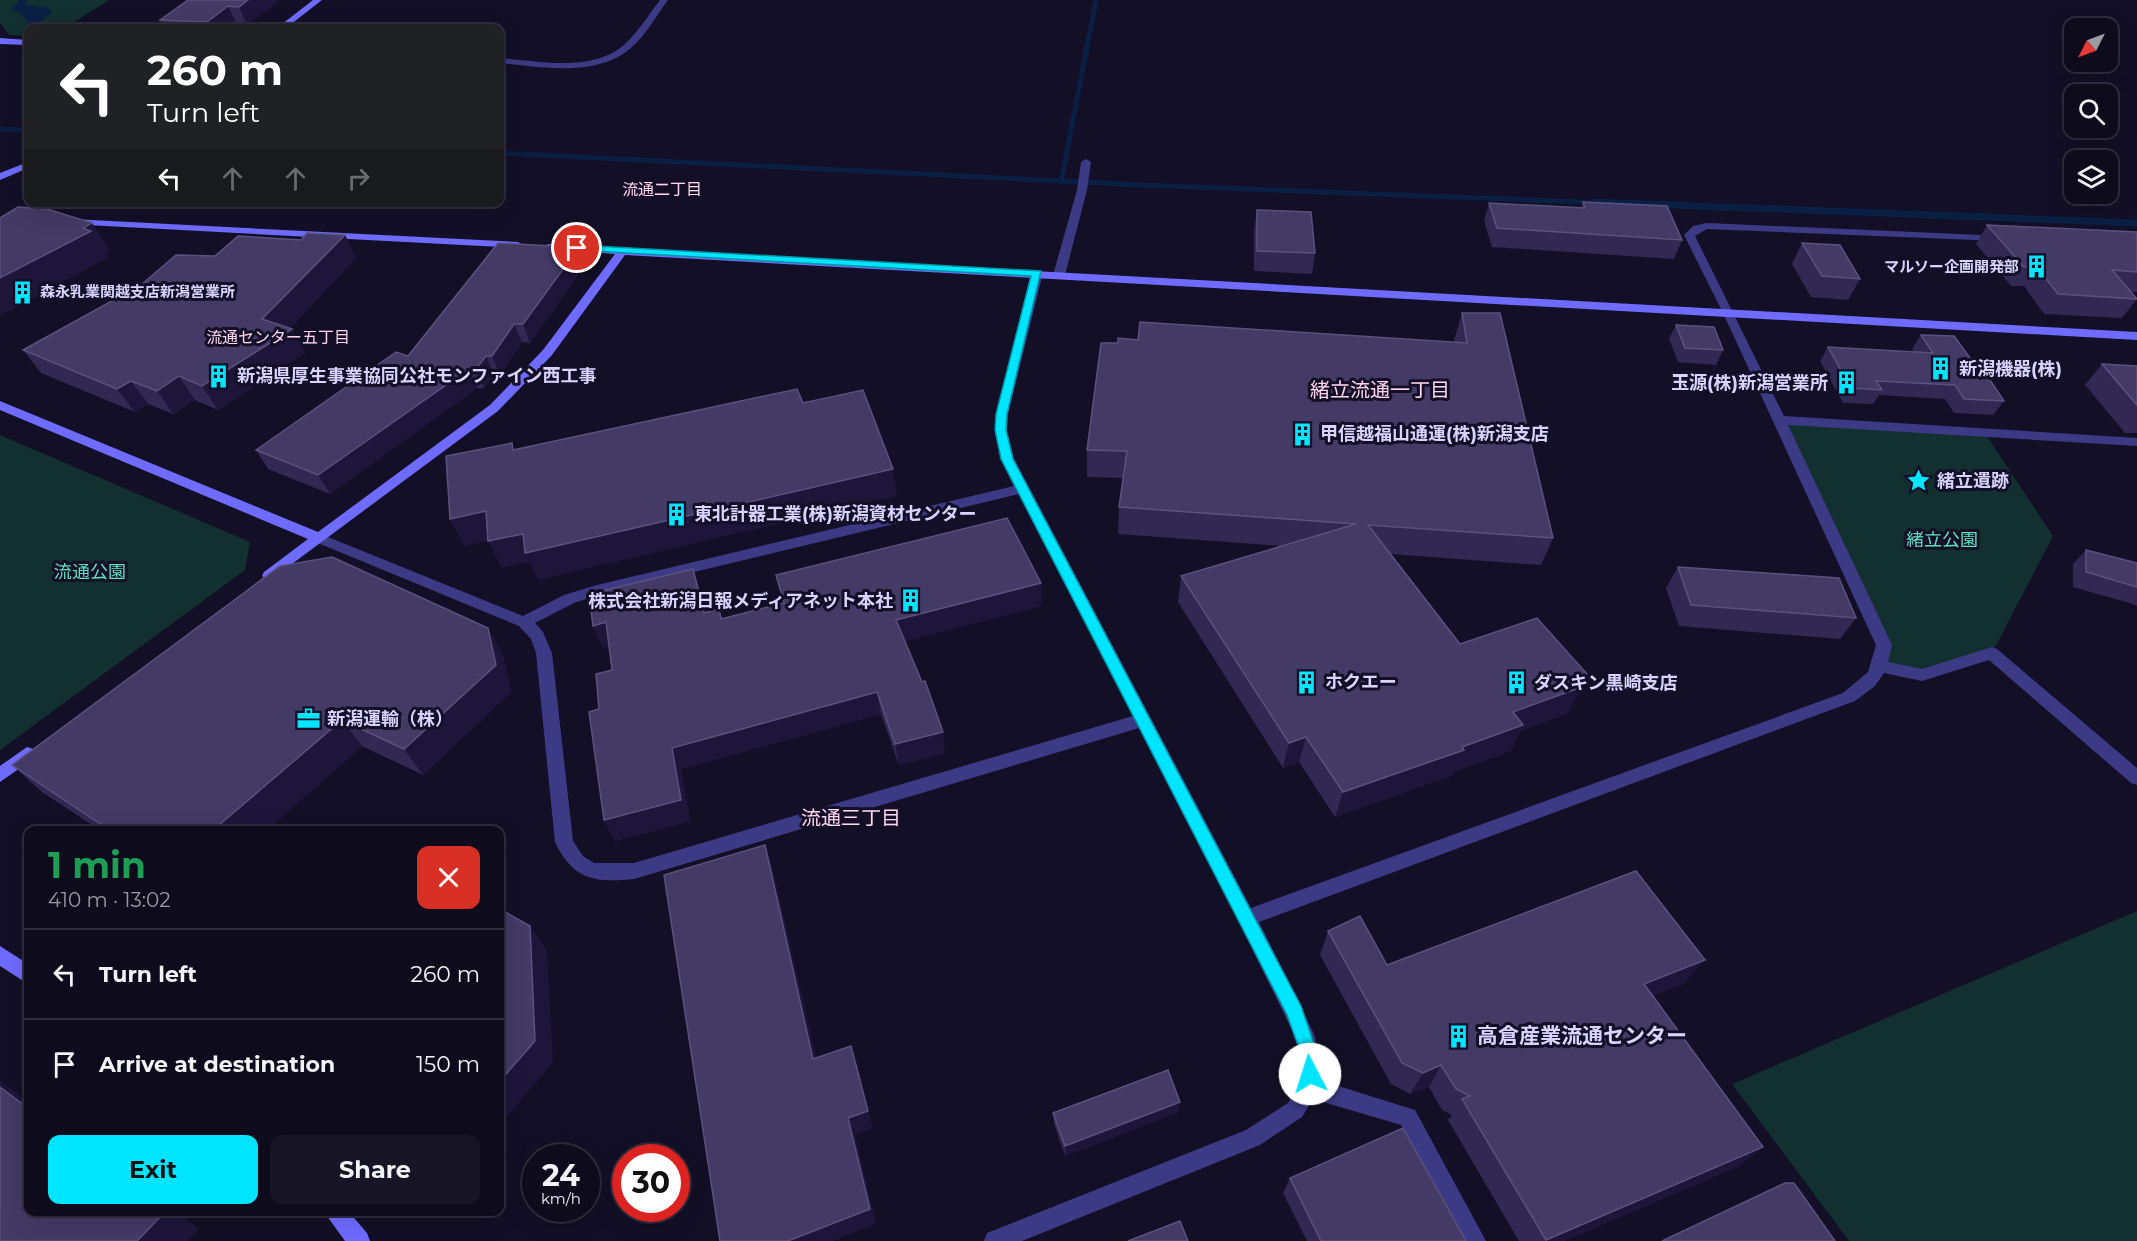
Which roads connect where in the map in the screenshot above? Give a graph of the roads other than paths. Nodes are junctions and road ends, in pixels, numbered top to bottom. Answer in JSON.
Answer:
{"nodes":[{"id":1,"x":318,"y":0,"type":"edge"},
{"id":2,"x":664,"y":0,"type":"edge"},
{"id":3,"x":286,"y":24,"type":"edge"},
{"id":4,"x":0,"y":41,"type":"edge"},
{"id":5,"x":24,"y":43,"type":"edge"},
{"id":6,"x":504,"y":61,"type":"edge"},
{"id":7,"x":1085,"y":164,"type":"dead end"},
{"id":8,"x":24,"y":167,"type":"edge"},
{"id":9,"x":0,"y":177,"type":"edge"},
{"id":10,"x":59,"y":222,"type":"edge"},
{"id":11,"x":2018,"y":238,"type":"edge"},
{"id":12,"x":623,"y":250,"type":"junction"},
{"id":13,"x":1037,"y":273,"type":"junction"},
{"id":14,"x":1059,"y":275,"type":"junction"},
{"id":15,"x":1730,"y":315,"type":"junction"},
{"id":16,"x":2137,"y":336,"type":"edge"},
{"id":17,"x":0,"y":405,"type":"edge"},
{"id":18,"x":1778,"y":420,"type":"junction"},
{"id":19,"x":2137,"y":442,"type":"edge"},
{"id":20,"x":1022,"y":489,"type":"junction"},
{"id":21,"x":318,"y":538,"type":"junction"},
{"id":22,"x":253,"y":588,"type":"edge"},
{"id":23,"x":524,"y":622,"type":"junction"},
{"id":24,"x":1881,"y":666,"type":"junction"},
{"id":25,"x":1143,"y":720,"type":"junction"},
{"id":26,"x":38,"y":747,"type":"edge"},
{"id":27,"x":0,"y":775,"type":"edge"},
{"id":28,"x":2137,"y":778,"type":"edge"},
{"id":29,"x":1247,"y":918,"type":"junction"},
{"id":30,"x":0,"y":955,"type":"edge"},
{"id":31,"x":24,"y":972,"type":"edge"},
{"id":32,"x":1308,"y":1087,"type":"junction"},
{"id":33,"x":339,"y":1216,"type":"edge"},
{"id":34,"x":359,"y":1241,"type":"edge"},
{"id":35,"x":995,"y":1241,"type":"edge"},
{"id":36,"x":1475,"y":1241,"type":"edge"}],
"edges":[{"from":1,"to":3,"type":"street"},
{"from":2,"to":6,"type":"street"},
{"from":4,"to":5,"type":"street"},
{"from":7,"to":14,"type":"street"},
{"from":8,"to":9,"type":"street"},
{"from":10,"to":12,"type":"street"},
{"from":11,"to":15,"type":"street"},
{"from":12,"to":13,"type":"street"},
{"from":12,"to":21,"type":"street"},
{"from":13,"to":14,"type":"street"},
{"from":13,"to":20,"type":"street"},
{"from":14,"to":15,"type":"street"},
{"from":15,"to":16,"type":"street"},
{"from":15,"to":18,"type":"street"},
{"from":17,"to":21,"type":"street"},
{"from":18,"to":19,"type":"street"},
{"from":18,"to":24,"type":"street"},
{"from":20,"to":23,"type":"street"},
{"from":20,"to":25,"type":"street"},
{"from":21,"to":22,"type":"street"},
{"from":21,"to":23,"type":"street"},
{"from":23,"to":25,"type":"street"},
{"from":24,"to":28,"type":"street"},
{"from":24,"to":29,"type":"street"},
{"from":25,"to":29,"type":"street"},
{"from":26,"to":27,"type":"street"},
{"from":29,"to":32,"type":"street"},
{"from":30,"to":31,"type":"street"},
{"from":32,"to":35,"type":"street"},
{"from":32,"to":36,"type":"street"},
{"from":33,"to":34,"type":"street"}]}
